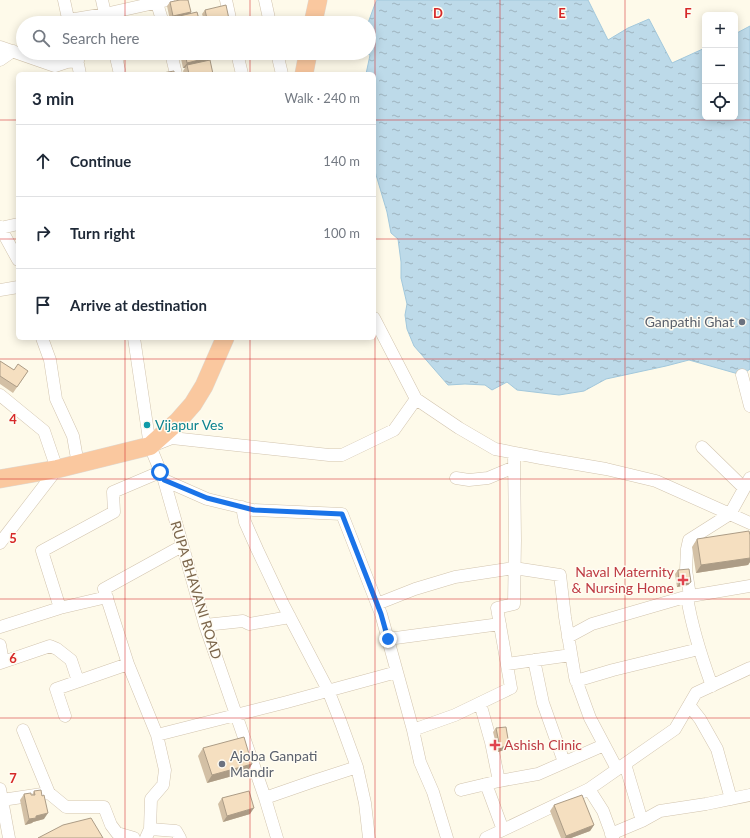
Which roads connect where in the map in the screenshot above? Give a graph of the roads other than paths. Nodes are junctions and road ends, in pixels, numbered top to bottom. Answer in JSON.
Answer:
{"nodes":[{"id":1,"x":64,"y":0,"type":"edge"},
{"id":2,"x":102,"y":0,"type":"edge"},
{"id":3,"x":226,"y":0,"type":"edge"},
{"id":4,"x":265,"y":0,"type":"edge"},
{"id":5,"x":318,"y":0,"type":"edge"},
{"id":6,"x":160,"y":1,"type":"edge"},
{"id":7,"x":68,"y":16,"type":"edge"},
{"id":8,"x":105,"y":16,"type":"edge"},
{"id":9,"x":115,"y":16,"type":"edge"},
{"id":10,"x":161,"y":16,"type":"edge"},
{"id":11,"x":229,"y":16,"type":"edge"},
{"id":12,"x":268,"y":16,"type":"edge"},
{"id":13,"x":315,"y":16,"type":"edge"},
{"id":14,"x":0,"y":47,"type":"edge"},
{"id":15,"x":13,"y":51,"type":"junction"},
{"id":16,"x":16,"y":52,"type":"edge"},
{"id":17,"x":0,"y":60,"type":"edge"},
{"id":18,"x":38,"y":60,"type":"edge"},
{"id":19,"x":71,"y":60,"type":"edge"},
{"id":20,"x":73,"y":60,"type":"edge"},
{"id":21,"x":74,"y":60,"type":"edge"},
{"id":22,"x":117,"y":60,"type":"edge"},
{"id":23,"x":173,"y":60,"type":"edge"},
{"id":24,"x":239,"y":60,"type":"edge"},
{"id":25,"x":279,"y":60,"type":"edge"},
{"id":26,"x":307,"y":60,"type":"edge"},
{"id":27,"x":57,"y":72,"type":"edge"},
{"id":28,"x":79,"y":72,"type":"edge"},
{"id":29,"x":120,"y":72,"type":"edge"},
{"id":30,"x":176,"y":72,"type":"edge"},
{"id":31,"x":242,"y":72,"type":"edge"},
{"id":32,"x":282,"y":72,"type":"edge"},
{"id":33,"x":304,"y":72,"type":"edge"},
{"id":34,"x":16,"y":224,"type":"edge"},
{"id":35,"x":0,"y":227,"type":"edge"},
{"id":36,"x":16,"y":256,"type":"edge"},
{"id":37,"x":16,"y":287,"type":"edge"},
{"id":38,"x":0,"y":290,"type":"edge"},
{"id":39,"x":376,"y":322,"type":"edge"},
{"id":40,"x":43,"y":340,"type":"edge"},
{"id":41,"x":134,"y":340,"type":"edge"},
{"id":42,"x":224,"y":340,"type":"edge"},
{"id":43,"x":742,"y":375,"type":"dead end"},
{"id":44,"x":0,"y":395,"type":"edge"},
{"id":45,"x":416,"y":399,"type":"junction"},
{"id":46,"x":750,"y":406,"type":"edge"},
{"id":47,"x":150,"y":446,"type":"junction"},
{"id":48,"x":702,"y":446,"type":"dead end"},
{"id":49,"x":514,"y":453,"type":"junction"},
{"id":50,"x":78,"y":464,"type":"junction"},
{"id":51,"x":514,"y":467,"type":"junction"},
{"id":52,"x":57,"y":469,"type":"junction"},
{"id":53,"x":162,"y":476,"type":"junction"},
{"id":54,"x":456,"y":478,"type":"dead end"},
{"id":55,"x":0,"y":479,"type":"edge"},
{"id":56,"x":747,"y":483,"type":"edge"},
{"id":57,"x":242,"y":508,"type":"junction"},
{"id":58,"x":730,"y":514,"type":"junction"},
{"id":59,"x":750,"y":523,"type":"edge"},
{"id":60,"x":0,"y":543,"type":"edge"},
{"id":61,"x":182,"y":546,"type":"junction"},
{"id":62,"x":514,"y":568,"type":"junction"},
{"id":63,"x":750,"y":586,"type":"edge"},
{"id":64,"x":688,"y":596,"type":"junction"},
{"id":65,"x":107,"y":597,"type":"junction"},
{"id":66,"x":377,"y":604,"type":"junction"},
{"id":67,"x":60,"y":608,"type":"junction"},
{"id":68,"x":290,"y":617,"type":"junction"},
{"id":69,"x":500,"y":624,"type":"junction"},
{"id":70,"x":205,"y":625,"type":"junction"},
{"id":71,"x":0,"y":627,"type":"edge"},
{"id":72,"x":568,"y":637,"type":"junction"},
{"id":73,"x":388,"y":639,"type":"junction"},
{"id":74,"x":0,"y":645,"type":"edge"},
{"id":75,"x":699,"y":649,"type":"junction"},
{"id":76,"x":571,"y":654,"type":"junction"},
{"id":77,"x":534,"y":660,"type":"junction"},
{"id":78,"x":2,"y":662,"type":"edge"},
{"id":79,"x":128,"y":664,"type":"junction"},
{"id":80,"x":507,"y":664,"type":"junction"},
{"id":81,"x":750,"y":668,"type":"edge"},
{"id":82,"x":397,"y":672,"type":"junction"},
{"id":83,"x":78,"y":681,"type":"junction"},
{"id":84,"x":576,"y":681,"type":"junction"},
{"id":85,"x":712,"y":686,"type":"junction"},
{"id":86,"x":328,"y":690,"type":"junction"},
{"id":87,"x":480,"y":703,"type":"junction"},
{"id":88,"x":689,"y":705,"type":"junction"},
{"id":89,"x":236,"y":715,"type":"junction"},
{"id":90,"x":66,"y":716,"type":"dead end"},
{"id":91,"x":23,"y":730,"type":"dead end"},
{"id":92,"x":413,"y":730,"type":"junction"},
{"id":93,"x":157,"y":735,"type":"junction"},
{"id":94,"x":604,"y":745,"type":"junction"},
{"id":95,"x":564,"y":762,"type":"junction"},
{"id":96,"x":621,"y":766,"type":"junction"},
{"id":97,"x":357,"y":767,"type":"junction"},
{"id":98,"x":499,"y":781,"type":"junction"},
{"id":99,"x":486,"y":784,"type":"junction"},
{"id":100,"x":589,"y":789,"type":"junction"},
{"id":101,"x":461,"y":790,"type":"dead end"},
{"id":102,"x":49,"y":793,"type":"junction"},
{"id":103,"x":1,"y":795,"type":"edge"},
{"id":104,"x":750,"y":795,"type":"edge"},
{"id":105,"x":265,"y":798,"type":"junction"},
{"id":106,"x":731,"y":799,"type":"junction"},
{"id":107,"x":642,"y":821,"type":"junction"},
{"id":108,"x":3,"y":823,"type":"edge"},
{"id":109,"x":503,"y":830,"type":"junction"},
{"id":110,"x":148,"y":834,"type":"edge"},
{"id":111,"x":612,"y":836,"type":"edge"},
{"id":112,"x":9,"y":838,"type":"edge"},
{"id":113,"x":134,"y":838,"type":"edge"},
{"id":114,"x":180,"y":838,"type":"edge"},
{"id":115,"x":277,"y":838,"type":"edge"},
{"id":116,"x":369,"y":838,"type":"edge"},
{"id":117,"x":447,"y":838,"type":"edge"},
{"id":118,"x":486,"y":838,"type":"edge"}],
"edges":[{"from":1,"to":7,"type":"street"},
{"from":2,"to":8,"type":"street"},
{"from":3,"to":11,"type":"street"},
{"from":4,"to":12,"type":"street"},
{"from":5,"to":13,"type":"highway"},
{"from":6,"to":9,"type":"street"},
{"from":6,"to":10,"type":"street"},
{"from":14,"to":15,"type":"street"},
{"from":15,"to":16,"type":"street"},
{"from":15,"to":17,"type":"street"},
{"from":18,"to":19,"type":"street"},
{"from":20,"to":27,"type":"street"},
{"from":21,"to":28,"type":"street"},
{"from":22,"to":29,"type":"street"},
{"from":23,"to":30,"type":"street"},
{"from":24,"to":31,"type":"street"},
{"from":25,"to":32,"type":"street"},
{"from":26,"to":33,"type":"highway"},
{"from":34,"to":35,"type":"street"},
{"from":35,"to":36,"type":"street"},
{"from":37,"to":38,"type":"street"},
{"from":39,"to":45,"type":"street"},
{"from":40,"to":50,"type":"street"},
{"from":41,"to":47,"type":"street","name":"RUPA BHAVANI ROAD"},
{"from":42,"to":47,"type":"highway"},
{"from":43,"to":46,"type":"street"},
{"from":44,"to":52,"type":"street"},
{"from":45,"to":47,"type":"street"},
{"from":45,"to":49,"type":"street"},
{"from":47,"to":50,"type":"highway"},
{"from":47,"to":53,"type":"street","name":"RUPA BHAVANI ROAD"},
{"from":48,"to":56,"type":"street"},
{"from":49,"to":51,"type":"street"},
{"from":49,"to":58,"type":"street"},
{"from":50,"to":52,"type":"highway"},
{"from":51,"to":54,"type":"street"},
{"from":51,"to":62,"type":"street"},
{"from":52,"to":55,"type":"highway"},
{"from":52,"to":60,"type":"street"},
{"from":53,"to":57,"type":"street"},
{"from":53,"to":61,"type":"street","name":"RUPA BHAVANI ROAD"},
{"from":53,"to":67,"type":"street"},
{"from":56,"to":58,"type":"street"},
{"from":57,"to":66,"type":"street"},
{"from":57,"to":68,"type":"street"},
{"from":58,"to":59,"type":"street"},
{"from":58,"to":64,"type":"street"},
{"from":61,"to":65,"type":"street"},
{"from":61,"to":70,"type":"street","name":"RUPA BHAVANI ROAD"},
{"from":62,"to":66,"type":"street"},
{"from":62,"to":69,"type":"street"},
{"from":62,"to":72,"type":"street"},
{"from":63,"to":64,"type":"street"},
{"from":64,"to":72,"type":"street"},
{"from":64,"to":75,"type":"street"},
{"from":65,"to":67,"type":"street"},
{"from":65,"to":79,"type":"street"},
{"from":66,"to":73,"type":"street"},
{"from":67,"to":71,"type":"street"},
{"from":68,"to":70,"type":"street"},
{"from":68,"to":86,"type":"street"},
{"from":69,"to":73,"type":"street"},
{"from":69,"to":80,"type":"street"},
{"from":70,"to":89,"type":"street","name":"RUPA BHAVANI ROAD"},
{"from":72,"to":76,"type":"street"},
{"from":73,"to":82,"type":"street"},
{"from":74,"to":78,"type":"street"},
{"from":75,"to":84,"type":"street"},
{"from":75,"to":85,"type":"street"},
{"from":76,"to":77,"type":"street"},
{"from":76,"to":84,"type":"street"},
{"from":77,"to":80,"type":"street"},
{"from":77,"to":95,"type":"street"},
{"from":78,"to":83,"type":"street"},
{"from":79,"to":83,"type":"street"},
{"from":79,"to":93,"type":"street"},
{"from":80,"to":87,"type":"street"},
{"from":81,"to":85,"type":"street"},
{"from":82,"to":86,"type":"street"},
{"from":82,"to":92,"type":"street"},
{"from":83,"to":90,"type":"street"},
{"from":84,"to":94,"type":"street"},
{"from":85,"to":88,"type":"street"},
{"from":86,"to":89,"type":"street"},
{"from":86,"to":97,"type":"street"},
{"from":87,"to":92,"type":"street"},
{"from":87,"to":98,"type":"street"},
{"from":88,"to":96,"type":"street"},
{"from":88,"to":106,"type":"street"},
{"from":89,"to":93,"type":"street"},
{"from":89,"to":105,"type":"street","name":"RUPA BHAVANI ROAD"},
{"from":91,"to":102,"type":"street"},
{"from":92,"to":117,"type":"street"},
{"from":93,"to":110,"type":"street"},
{"from":94,"to":95,"type":"street"},
{"from":94,"to":96,"type":"street"},
{"from":95,"to":98,"type":"street"},
{"from":96,"to":100,"type":"street"},
{"from":96,"to":107,"type":"street"},
{"from":97,"to":105,"type":"street"},
{"from":97,"to":116,"type":"street"},
{"from":98,"to":99,"type":"street"},
{"from":99,"to":101,"type":"street"},
{"from":99,"to":109,"type":"street"},
{"from":100,"to":109,"type":"street"},
{"from":100,"to":111,"type":"street"},
{"from":102,"to":103,"type":"street"},
{"from":102,"to":113,"type":"street"},
{"from":103,"to":108,"type":"street"},
{"from":104,"to":106,"type":"street"},
{"from":105,"to":115,"type":"street","name":"RUPA BHAVANI ROAD"},
{"from":106,"to":107,"type":"street"},
{"from":107,"to":111,"type":"street"},
{"from":108,"to":112,"type":"street"},
{"from":109,"to":118,"type":"street"},
{"from":110,"to":114,"type":"street"}]}
